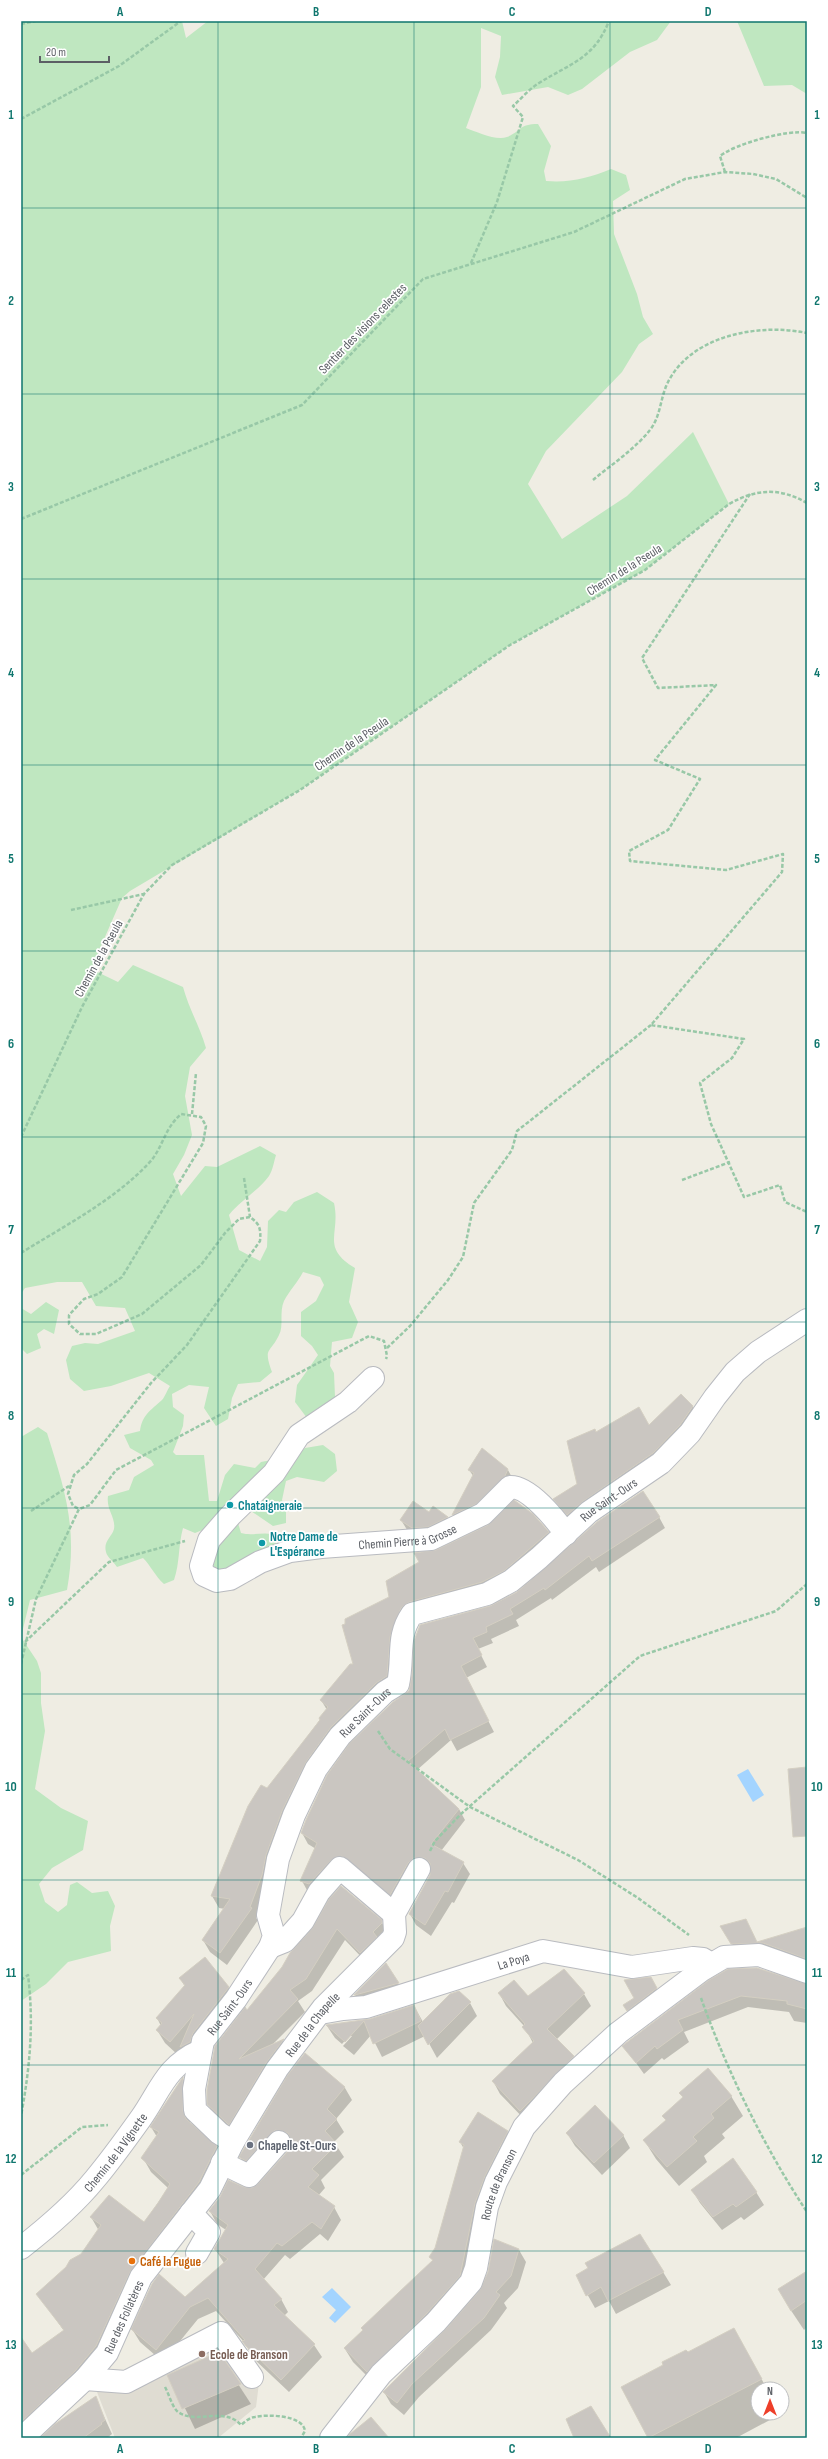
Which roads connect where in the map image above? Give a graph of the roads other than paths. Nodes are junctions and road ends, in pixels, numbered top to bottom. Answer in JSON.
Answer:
{"nodes":[{"id":1,"x":807,"y":1320,"type":"edge"},
{"id":2,"x":373,"y":1378,"type":"road end"},
{"id":3,"x":566,"y":1534,"type":"junction"},
{"id":4,"x":419,"y":1869,"type":"road end"},
{"id":5,"x":394,"y":1914,"type":"junction"},
{"id":6,"x":270,"y":1947,"type":"junction"},
{"id":7,"x":711,"y":1964,"type":"junction"},
{"id":8,"x":807,"y":1972,"type":"edge"},
{"id":9,"x":320,"y":2013,"type":"junction"},
{"id":10,"x":200,"y":2051,"type":"junction"},
{"id":11,"x":233,"y":2142,"type":"junction"},
{"id":12,"x":279,"y":2142,"type":"dead end"},
{"id":13,"x":222,"y":2163,"type":"junction"},
{"id":14,"x":191,"y":2213,"type":"junction"},
{"id":15,"x":21,"y":2248,"type":"edge"},
{"id":16,"x":197,"y":2253,"type":"dead end"},
{"id":17,"x":252,"y":2377,"type":"dead end"},
{"id":18,"x":85,"y":2379,"type":"junction"},
{"id":19,"x":22,"y":2438,"type":"edge"},
{"id":20,"x":331,"y":2438,"type":"edge"}],
"edges":[{"from":1,"to":3,"type":"street","name":"Rue Saint-Ours"},
{"from":2,"to":3,"type":"street","name":"Chemin Pierre à Grosse"},
{"from":3,"to":6,"type":"street","name":"Rue Saint-Ours"},
{"from":4,"to":5,"type":"street"},
{"from":5,"to":6,"type":"street"},
{"from":5,"to":9,"type":"street","name":"Rue de la Chapelle"},
{"from":6,"to":10,"type":"street","name":"Rue Saint-Ours"},
{"from":7,"to":8,"type":"street","name":"Route de Branson"},
{"from":7,"to":9,"type":"street","name":"La Poya"},
{"from":7,"to":20,"type":"street","name":"Route de Branson"},
{"from":9,"to":11,"type":"street","name":"Rue de la Chapelle"},
{"from":10,"to":11,"type":"street","name":"Rue Saint-Ours"},
{"from":10,"to":15,"type":"street","name":"Chemin de la Vignette"},
{"from":11,"to":13,"type":"street","name":"Rue des Follatères"},
{"from":12,"to":13,"type":"street"},
{"from":13,"to":14,"type":"street","name":"Rue des Follatères"},
{"from":14,"to":16,"type":"street"},
{"from":14,"to":18,"type":"street","name":"Rue des Follatères"},
{"from":17,"to":18,"type":"street"},
{"from":18,"to":19,"type":"street","name":"Rue des Follatères"}]}
